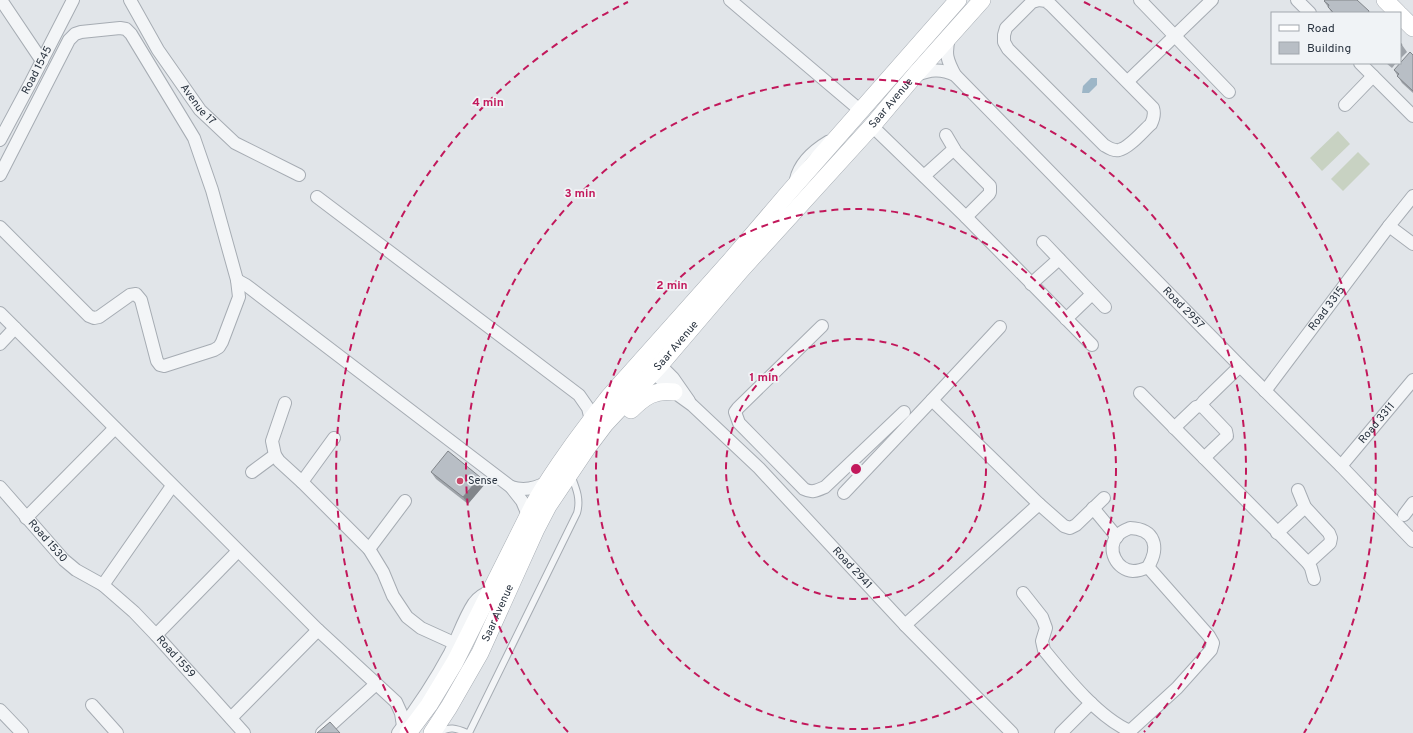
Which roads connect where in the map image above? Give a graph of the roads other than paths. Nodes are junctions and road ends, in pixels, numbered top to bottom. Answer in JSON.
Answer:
{"nodes":[{"id":1,"x":1,"y":0,"type":"edge"},
{"id":2,"x":73,"y":0,"type":"edge"},
{"id":3,"x":130,"y":0,"type":"edge"},
{"id":4,"x":730,"y":0,"type":"edge"},
{"id":5,"x":982,"y":0,"type":"edge"},
{"id":6,"x":1140,"y":0,"type":"edge"},
{"id":7,"x":1212,"y":0,"type":"edge"},
{"id":8,"x":1297,"y":0,"type":"edge"},
{"id":9,"x":1386,"y":0,"type":"edge"},
{"id":10,"x":954,"y":2,"type":"edge"},
{"id":11,"x":1309,"y":12,"type":"edge"},
{"id":12,"x":1397,"y":12,"type":"edge"},
{"id":13,"x":1401,"y":16,"type":"edge"},
{"id":14,"x":1413,"y":28,"type":"edge"},
{"id":15,"x":950,"y":35,"type":"junction"},
{"id":16,"x":1174,"y":36,"type":"junction"},
{"id":17,"x":42,"y":61,"type":"junction"},
{"id":18,"x":1361,"y":64,"type":"edge"},
{"id":19,"x":915,"y":75,"type":"junction"},
{"id":20,"x":955,"y":75,"type":"junction"},
{"id":21,"x":1373,"y":76,"type":"junction"},
{"id":22,"x":1128,"y":80,"type":"junction"},
{"id":23,"x":1229,"y":92,"type":"dead end"},
{"id":24,"x":1345,"y":105,"type":"dead end"},
{"id":25,"x":861,"y":111,"type":"junction"},
{"id":26,"x":1413,"y":116,"type":"edge"},
{"id":27,"x":872,"y":126,"type":"junction"},
{"id":28,"x":946,"y":134,"type":"dead end"},
{"id":29,"x":0,"y":140,"type":"edge"},
{"id":30,"x":954,"y":149,"type":"junction"},
{"id":31,"x":0,"y":174,"type":"edge"},
{"id":32,"x":299,"y":174,"type":"dead end"},
{"id":33,"x":924,"y":176,"type":"junction"},
{"id":34,"x":1413,"y":196,"type":"edge"},
{"id":35,"x":317,"y":197,"type":"dead end"},
{"id":36,"x":966,"y":217,"type":"junction"},
{"id":37,"x":1390,"y":226,"type":"junction"},
{"id":38,"x":0,"y":228,"type":"edge"},
{"id":39,"x":1043,"y":242,"type":"dead end"},
{"id":40,"x":1413,"y":244,"type":"edge"},
{"id":41,"x":1059,"y":259,"type":"junction"},
{"id":42,"x":237,"y":280,"type":"junction"},
{"id":43,"x":1031,"y":284,"type":"junction"},
{"id":44,"x":1092,"y":294,"type":"junction"},
{"id":45,"x":1105,"y":307,"type":"dead end"},
{"id":46,"x":0,"y":313,"type":"edge"},
{"id":47,"x":1066,"y":319,"type":"junction"},
{"id":48,"x":822,"y":326,"type":"dead end"},
{"id":49,"x":1000,"y":327,"type":"dead end"},
{"id":50,"x":15,"y":328,"type":"junction"},
{"id":51,"x":0,"y":344,"type":"edge"},
{"id":52,"x":1092,"y":345,"type":"dead end"},
{"id":53,"x":651,"y":362,"type":"junction"},
{"id":54,"x":1240,"y":366,"type":"junction"},
{"id":55,"x":1413,"y":380,"type":"edge"},
{"id":56,"x":1265,"y":391,"type":"junction"},
{"id":57,"x":674,"y":392,"type":"junction"},
{"id":58,"x":1140,"y":393,"type":"dead end"},
{"id":59,"x":579,"y":395,"type":"junction"},
{"id":60,"x":609,"y":397,"type":"junction"},
{"id":61,"x":932,"y":400,"type":"junction"},
{"id":62,"x":285,"y":403,"type":"dead end"},
{"id":63,"x":692,"y":405,"type":"junction"},
{"id":64,"x":1200,"y":406,"type":"junction"},
{"id":65,"x":904,"y":412,"type":"dead end"},
{"id":66,"x":591,"y":420,"type":"junction"},
{"id":67,"x":115,"y":428,"type":"junction"},
{"id":68,"x":1174,"y":428,"type":"junction"},
{"id":69,"x":334,"y":438,"type":"dead end"},
{"id":70,"x":587,"y":448,"type":"junction"},
{"id":71,"x":274,"y":454,"type":"junction"},
{"id":72,"x":772,"y":456,"type":"junction"},
{"id":73,"x":1204,"y":458,"type":"junction"},
{"id":74,"x":1342,"y":466,"type":"junction"},
{"id":75,"x":759,"y":468,"type":"junction"},
{"id":76,"x":252,"y":472,"type":"dead end"},
{"id":77,"x":570,"y":473,"type":"junction"},
{"id":78,"x":302,"y":482,"type":"junction"},
{"id":79,"x":546,"y":482,"type":"junction"},
{"id":80,"x":172,"y":486,"type":"junction"},
{"id":81,"x":511,"y":486,"type":"junction"},
{"id":82,"x":0,"y":487,"type":"edge"},
{"id":83,"x":1298,"y":490,"type":"dead end"},
{"id":84,"x":844,"y":493,"type":"dead end"},
{"id":85,"x":1104,"y":498,"type":"dead end"},
{"id":86,"x":405,"y":501,"type":"dead end"},
{"id":87,"x":1413,"y":503,"type":"edge"},
{"id":88,"x":1039,"y":504,"type":"junction"},
{"id":89,"x":1305,"y":507,"type":"junction"},
{"id":90,"x":1093,"y":508,"type":"junction"},
{"id":91,"x":1404,"y":514,"type":"dead end"},
{"id":92,"x":528,"y":515,"type":"junction"},
{"id":93,"x":26,"y":518,"type":"junction"},
{"id":94,"x":1277,"y":533,"type":"junction"},
{"id":95,"x":1117,"y":536,"type":"junction"},
{"id":96,"x":1413,"y":541,"type":"edge"},
{"id":97,"x":369,"y":549,"type":"junction"},
{"id":98,"x":238,"y":551,"type":"junction"},
{"id":99,"x":1308,"y":563,"type":"junction"},
{"id":100,"x":1148,"y":567,"type":"junction"},
{"id":101,"x":1314,"y":579,"type":"dead end"},
{"id":102,"x":103,"y":585,"type":"junction"},
{"id":103,"x":490,"y":592,"type":"junction"},
{"id":104,"x":1023,"y":593,"type":"dead end"},
{"id":105,"x":905,"y":624,"type":"junction"},
{"id":106,"x":318,"y":630,"type":"junction"},
{"id":107,"x":156,"y":635,"type":"junction"},
{"id":108,"x":454,"y":643,"type":"junction"},
{"id":109,"x":376,"y":684,"type":"junction"},
{"id":110,"x":422,"y":699,"type":"junction"},
{"id":111,"x":396,"y":702,"type":"junction"},
{"id":112,"x":1092,"y":703,"type":"junction"},
{"id":113,"x":92,"y":705,"type":"dead end"},
{"id":114,"x":0,"y":710,"type":"edge"},
{"id":115,"x":231,"y":718,"type":"junction"},
{"id":116,"x":403,"y":731,"type":"edge"},
{"id":117,"x":22,"y":733,"type":"edge"},
{"id":118,"x":117,"y":733,"type":"edge"},
{"id":119,"x":244,"y":733,"type":"edge"},
{"id":120,"x":322,"y":733,"type":"edge"},
{"id":121,"x":432,"y":733,"type":"edge"},
{"id":122,"x":439,"y":733,"type":"edge"},
{"id":123,"x":468,"y":733,"type":"edge"},
{"id":124,"x":1012,"y":733,"type":"edge"},
{"id":125,"x":1061,"y":733,"type":"edge"}],
"edges":[{"from":1,"to":17,"type":"street"},
{"from":2,"to":17,"type":"street","name":"Road 1545"},
{"from":3,"to":32,"type":"street","name":"Avenue 17"},
{"from":4,"to":25,"type":"street"},
{"from":5,"to":15,"type":"street","name":"Saar Avenue"},
{"from":6,"to":16,"type":"street"},
{"from":7,"to":16,"type":"street"},
{"from":8,"to":11,"type":"street"},
{"from":9,"to":12,"type":"street"},
{"from":10,"to":25,"type":"street","name":"Saar Avenue"},
{"from":13,"to":14,"type":"street"},
{"from":15,"to":19,"type":"street","name":"Saar Avenue"},
{"from":15,"to":20,"type":"street","name":"Road 2957"},
{"from":16,"to":22,"type":"street"},
{"from":16,"to":23,"type":"street"},
{"from":17,"to":29,"type":"street","name":"Road 1545"},
{"from":18,"to":21,"type":"street"},
{"from":19,"to":20,"type":"street","name":"Road 2957"},
{"from":19,"to":27,"type":"street","name":"Saar Avenue"},
{"from":20,"to":54,"type":"street","name":"Road 2957"},
{"from":21,"to":24,"type":"street"},
{"from":21,"to":26,"type":"street"},
{"from":22,"to":22,"type":"street"},
{"from":25,"to":53,"type":"street","name":"Saar Avenue"},
{"from":27,"to":33,"type":"street"},
{"from":27,"to":53,"type":"street","name":"Saar Avenue"},
{"from":28,"to":30,"type":"street"},
{"from":30,"to":33,"type":"street"},
{"from":30,"to":36,"type":"street"},
{"from":31,"to":42,"type":"street"},
{"from":33,"to":36,"type":"street"},
{"from":34,"to":37,"type":"street","name":"Road 3315"},
{"from":35,"to":59,"type":"street"},
{"from":36,"to":43,"type":"street"},
{"from":37,"to":40,"type":"street"},
{"from":37,"to":56,"type":"street","name":"Road 3315"},
{"from":38,"to":42,"type":"street"},
{"from":39,"to":41,"type":"street"},
{"from":41,"to":43,"type":"street"},
{"from":41,"to":44,"type":"street"},
{"from":42,"to":81,"type":"street"},
{"from":43,"to":47,"type":"street"},
{"from":44,"to":45,"type":"street"},
{"from":44,"to":47,"type":"street"},
{"from":46,"to":50,"type":"street"},
{"from":47,"to":52,"type":"street"},
{"from":48,"to":72,"type":"street"},
{"from":49,"to":61,"type":"street"},
{"from":50,"to":51,"type":"street"},
{"from":50,"to":67,"type":"street"},
{"from":53,"to":57,"type":"street","name":"Road 2941"},
{"from":53,"to":60,"type":"street","name":"Saar Avenue"},
{"from":53,"to":63,"type":"street","name":"Road 2941"},
{"from":53,"to":70,"type":"street","name":"Saar Avenue"},
{"from":54,"to":56,"type":"street","name":"Road 2957"},
{"from":54,"to":64,"type":"street"},
{"from":55,"to":74,"type":"street","name":"Road 3311"},
{"from":56,"to":74,"type":"street","name":"Road 2957"},
{"from":57,"to":63,"type":"street","name":"Road 2941"},
{"from":57,"to":70,"type":"street"},
{"from":58,"to":68,"type":"street"},
{"from":59,"to":60,"type":"street"},
{"from":59,"to":66,"type":"street"},
{"from":60,"to":66,"type":"street","name":"Saar Avenue"},
{"from":61,"to":84,"type":"street"},
{"from":61,"to":88,"type":"street"},
{"from":62,"to":71,"type":"street"},
{"from":63,"to":75,"type":"street","name":"Road 2941"},
{"from":64,"to":68,"type":"street"},
{"from":64,"to":73,"type":"street"},
{"from":65,"to":72,"type":"street"},
{"from":66,"to":79,"type":"street","name":"Saar Avenue"},
{"from":67,"to":80,"type":"street"},
{"from":67,"to":93,"type":"street"},
{"from":68,"to":73,"type":"street"},
{"from":69,"to":78,"type":"street"},
{"from":70,"to":77,"type":"street","name":"Saar Avenue"},
{"from":71,"to":76,"type":"street"},
{"from":71,"to":78,"type":"street"},
{"from":72,"to":75,"type":"street"},
{"from":73,"to":94,"type":"street"},
{"from":74,"to":96,"type":"street","name":"Road 2957"},
{"from":75,"to":105,"type":"street","name":"Road 2941"},
{"from":77,"to":121,"type":"street","name":"Saar Avenue"},
{"from":77,"to":123,"type":"lane"},
{"from":78,"to":97,"type":"street"},
{"from":79,"to":81,"type":"street"},
{"from":79,"to":92,"type":"street","name":"Saar Avenue"},
{"from":80,"to":98,"type":"street"},
{"from":80,"to":102,"type":"street"},
{"from":81,"to":92,"type":"street"},
{"from":82,"to":93,"type":"street","name":"Road 1530"},
{"from":83,"to":89,"type":"street"},
{"from":85,"to":90,"type":"street"},
{"from":86,"to":97,"type":"street"},
{"from":87,"to":91,"type":"street"},
{"from":88,"to":90,"type":"street"},
{"from":88,"to":105,"type":"street"},
{"from":89,"to":94,"type":"street"},
{"from":89,"to":99,"type":"street"},
{"from":90,"to":95,"type":"street"},
{"from":92,"to":103,"type":"street","name":"Saar Avenue"},
{"from":93,"to":102,"type":"street","name":"Road 1530"},
{"from":94,"to":99,"type":"street"},
{"from":95,"to":100,"type":"street"},
{"from":95,"to":100,"type":"street"},
{"from":97,"to":108,"type":"street"},
{"from":98,"to":106,"type":"street"},
{"from":98,"to":107,"type":"street"},
{"from":99,"to":101,"type":"street"},
{"from":100,"to":112,"type":"street"},
{"from":102,"to":107,"type":"street","name":"Road 1559"},
{"from":103,"to":108,"type":"street"},
{"from":103,"to":116,"type":"street","name":"Saar Avenue"},
{"from":104,"to":112,"type":"street"},
{"from":105,"to":124,"type":"street","name":"Road 2941"},
{"from":106,"to":109,"type":"street"},
{"from":106,"to":115,"type":"street"},
{"from":107,"to":115,"type":"street","name":"Road 1559"},
{"from":108,"to":110,"type":"street"},
{"from":109,"to":111,"type":"street"},
{"from":109,"to":120,"type":"street"},
{"from":110,"to":111,"type":"street"},
{"from":110,"to":116,"type":"street"},
{"from":111,"to":116,"type":"street"},
{"from":112,"to":125,"type":"street"},
{"from":113,"to":118,"type":"street"},
{"from":114,"to":117,"type":"street"},
{"from":115,"to":119,"type":"street","name":"Road 1559"},
{"from":122,"to":123,"type":"lane"}]}
